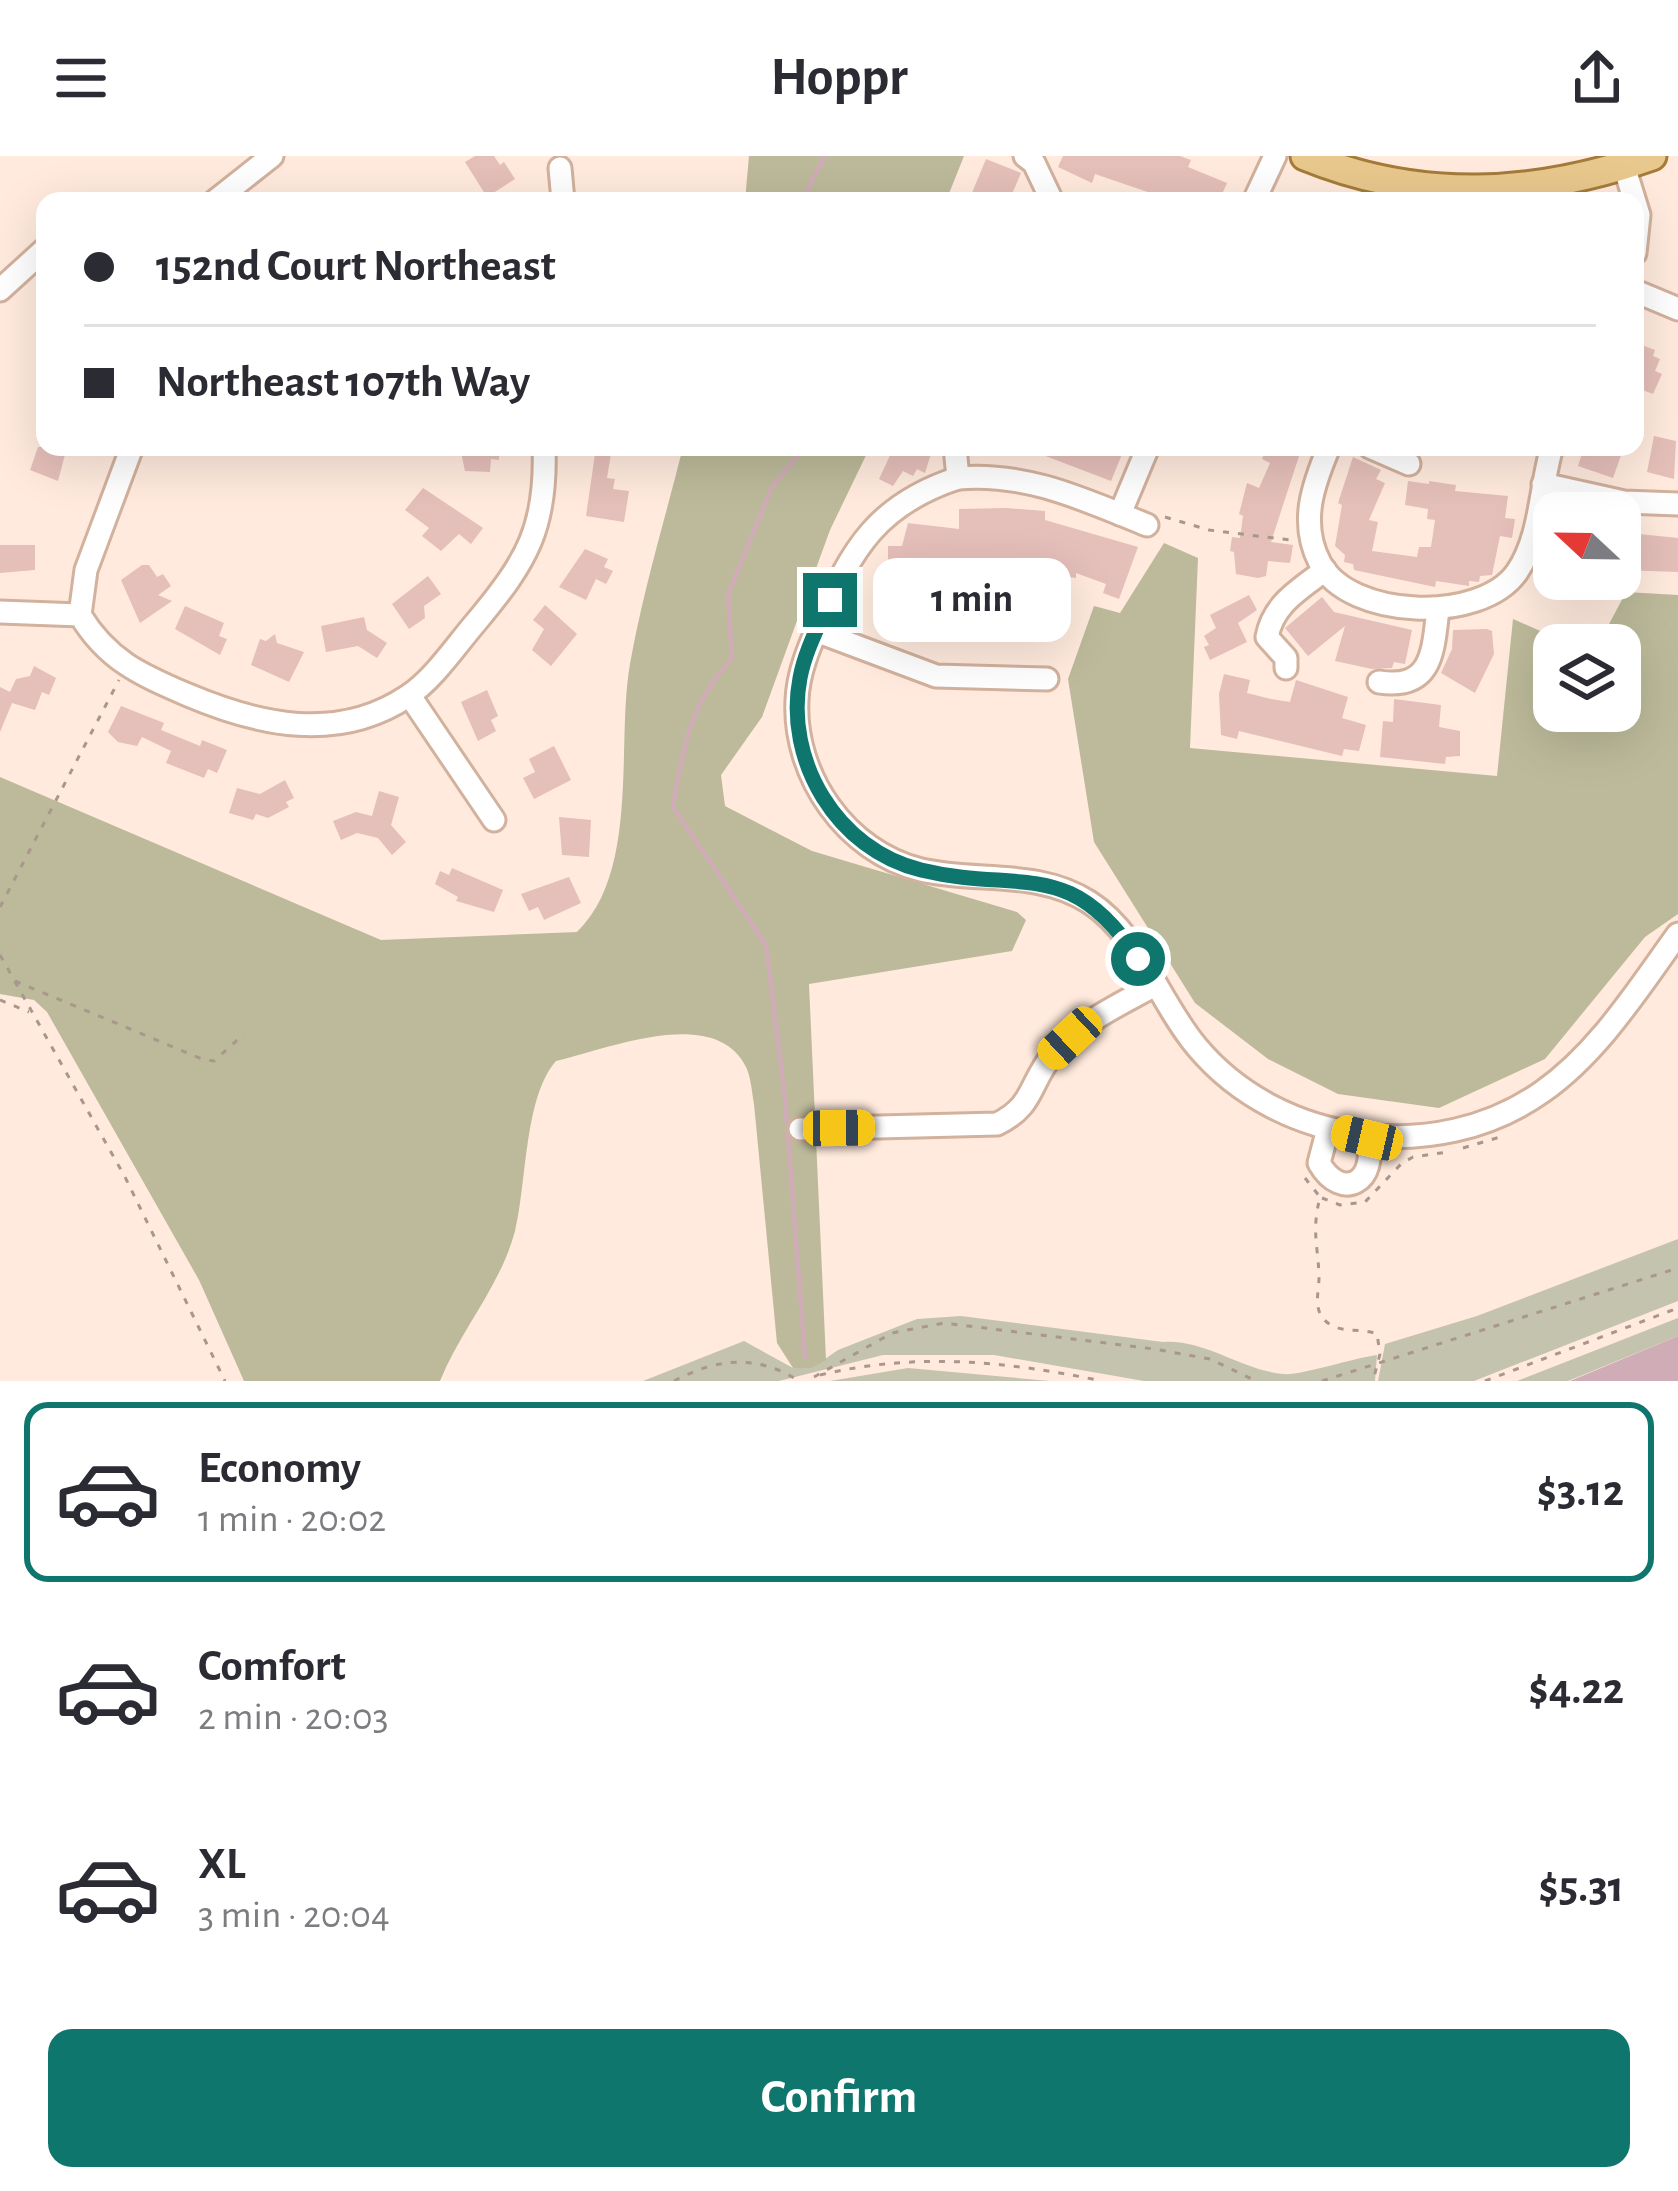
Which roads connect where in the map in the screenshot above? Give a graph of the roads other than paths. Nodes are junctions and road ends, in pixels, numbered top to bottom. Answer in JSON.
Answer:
{"nodes":[{"id":1,"x":272,"y":156,"type":"edge"},
{"id":2,"x":1025,"y":156,"type":"edge"},
{"id":3,"x":1275,"y":156,"type":"edge"},
{"id":4,"x":1304,"y":156,"type":"edge"},
{"id":5,"x":1652,"y":156,"type":"edge"},
{"id":6,"x":559,"y":160,"type":"edge"},
{"id":7,"x":1624,"y":166,"type":"junction"},
{"id":8,"x":226,"y":192,"type":"edge"},
{"id":9,"x":562,"y":192,"type":"edge"},
{"id":10,"x":1048,"y":192,"type":"edge"},
{"id":11,"x":1258,"y":192,"type":"edge"},
{"id":12,"x":1632,"y":192,"type":"edge"},
{"id":13,"x":36,"y":258,"type":"edge"},
{"id":14,"x":0,"y":290,"type":"edge"},
{"id":15,"x":1644,"y":295,"type":"edge"},
{"id":16,"x":1678,"y":309,"type":"edge"},
{"id":17,"x":129,"y":456,"type":"edge"},
{"id":18,"x":544,"y":456,"type":"edge"},
{"id":19,"x":956,"y":456,"type":"edge"},
{"id":20,"x":1144,"y":456,"type":"edge"},
{"id":21,"x":1326,"y":456,"type":"edge"},
{"id":22,"x":1391,"y":456,"type":"edge"},
{"id":23,"x":1550,"y":456,"type":"edge"},
{"id":24,"x":1409,"y":464,"type":"dead end"},
{"id":25,"x":958,"y":478,"type":"junction"},
{"id":26,"x":1543,"y":484,"type":"junction"},
{"id":27,"x":1678,"y":504,"type":"edge"},
{"id":28,"x":1120,"y":514,"type":"junction"},
{"id":29,"x":1150,"y":519,"type":"road end"},
{"id":30,"x":1323,"y":568,"type":"junction"},
{"id":31,"x":1438,"y":609,"type":"junction"},
{"id":32,"x":0,"y":612,"type":"edge"},
{"id":33,"x":80,"y":615,"type":"junction"},
{"id":34,"x":816,"y":631,"type":"junction"},
{"id":35,"x":1286,"y":668,"type":"dead end"},
{"id":36,"x":1047,"y":679,"type":"dead end"},
{"id":37,"x":1379,"y":682,"type":"dead end"},
{"id":38,"x":410,"y":695,"type":"junction"},
{"id":39,"x":494,"y":820,"type":"dead end"},
{"id":40,"x":1678,"y":934,"type":"edge"},
{"id":41,"x":1155,"y":986,"type":"junction"},
{"id":42,"x":800,"y":1129,"type":"dead end"},
{"id":43,"x":1328,"y":1129,"type":"junction"},
{"id":44,"x":1367,"y":1138,"type":"junction"}],
"edges":[{"from":1,"to":8,"type":"street"},
{"from":2,"to":10,"type":"street"},
{"from":3,"to":11,"type":"street"},
{"from":4,"to":7,"type":"main road"},
{"from":5,"to":7,"type":"main road"},
{"from":6,"to":9,"type":"street"},
{"from":7,"to":12,"type":"street"},
{"from":13,"to":14,"type":"street"},
{"from":15,"to":16,"type":"street"},
{"from":17,"to":33,"type":"street"},
{"from":18,"to":38,"type":"street"},
{"from":19,"to":25,"type":"street"},
{"from":20,"to":28,"type":"street"},
{"from":21,"to":30,"type":"street"},
{"from":22,"to":24,"type":"street"},
{"from":23,"to":26,"type":"street"},
{"from":25,"to":28,"type":"street"},
{"from":25,"to":34,"type":"street"},
{"from":26,"to":27,"type":"street"},
{"from":26,"to":31,"type":"street"},
{"from":28,"to":29,"type":"street"},
{"from":30,"to":31,"type":"street"},
{"from":30,"to":35,"type":"street"},
{"from":31,"to":37,"type":"street"},
{"from":32,"to":33,"type":"street"},
{"from":33,"to":38,"type":"street"},
{"from":34,"to":36,"type":"street"},
{"from":34,"to":41,"type":"street"},
{"from":38,"to":39,"type":"street"},
{"from":40,"to":44,"type":"street"},
{"from":41,"to":42,"type":"street"},
{"from":41,"to":43,"type":"street"},
{"from":43,"to":44,"type":"street"},
{"from":43,"to":44,"type":"street"}]}
